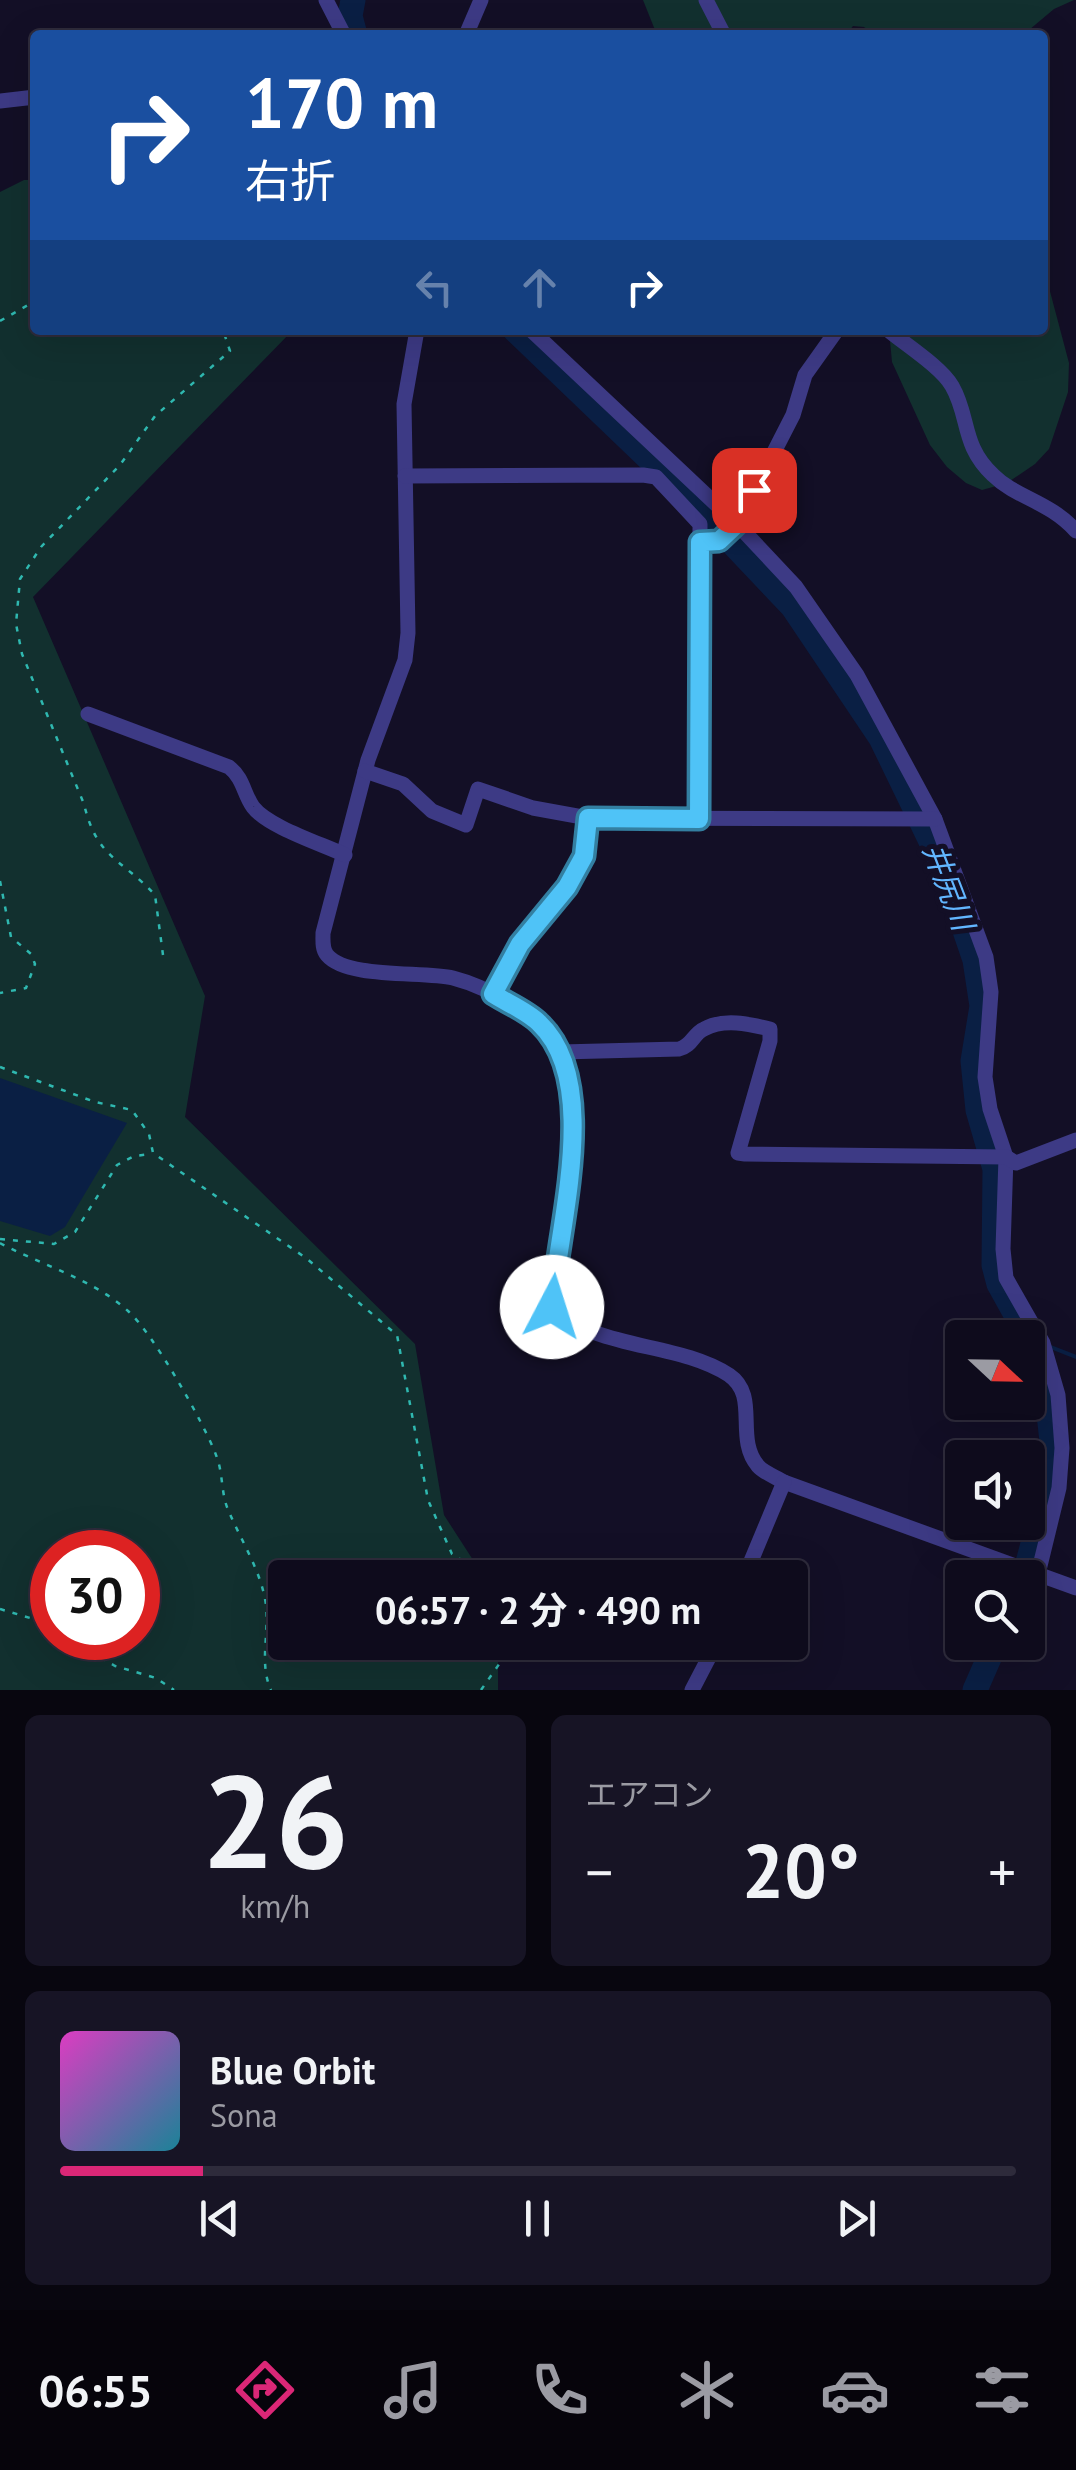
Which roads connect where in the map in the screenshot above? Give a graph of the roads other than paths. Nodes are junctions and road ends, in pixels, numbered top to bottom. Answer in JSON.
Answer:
{"nodes":[{"id":1,"x":326,"y":0,"type":"edge"},
{"id":2,"x":481,"y":0,"type":"edge"},
{"id":3,"x":706,"y":0,"type":"edge"},
{"id":4,"x":341,"y":30,"type":"edge"},
{"id":5,"x":468,"y":30,"type":"edge"},
{"id":6,"x":721,"y":30,"type":"edge"},
{"id":7,"x":30,"y":98,"type":"edge"},
{"id":8,"x":0,"y":101,"type":"edge"},
{"id":9,"x":415,"y":335,"type":"edge"},
{"id":10,"x":536,"y":335,"type":"edge"},
{"id":11,"x":833,"y":335,"type":"edge"},
{"id":12,"x":894,"y":335,"type":"edge"},
{"id":13,"x":406,"y":476,"type":"junction"},
{"id":14,"x":737,"y":524,"type":"junction"},
{"id":15,"x":1076,"y":531,"type":"edge"},
{"id":16,"x":700,"y":542,"type":"junction"},
{"id":17,"x":88,"y":714,"type":"dead end"},
{"id":18,"x":365,"y":771,"type":"junction"},
{"id":19,"x":588,"y":818,"type":"junction"},
{"id":20,"x":699,"y":819,"type":"junction"},
{"id":21,"x":935,"y":819,"type":"junction"},
{"id":22,"x":345,"y":854,"type":"junction"},
{"id":23,"x":493,"y":994,"type":"junction"},
{"id":24,"x":561,"y":1052,"type":"junction"},
{"id":25,"x":1076,"y":1140,"type":"edge"},
{"id":26,"x":1006,"y":1157,"type":"junction"},
{"id":27,"x":784,"y":1482,"type":"junction"},
{"id":28,"x":752,"y":1560,"type":"edge"},
{"id":29,"x":1000,"y":1560,"type":"edge"},
{"id":30,"x":1034,"y":1560,"type":"edge"},
{"id":31,"x":1045,"y":1577,"type":"edge"},
{"id":32,"x":1076,"y":1588,"type":"edge"},
{"id":33,"x":708,"y":1660,"type":"edge"},
{"id":34,"x":692,"y":1690,"type":"edge"}],
"edges":[{"from":1,"to":4,"type":"street"},
{"from":2,"to":5,"type":"street"},
{"from":3,"to":6,"type":"street"},
{"from":7,"to":8,"type":"street"},
{"from":9,"to":13,"type":"street"},
{"from":10,"to":14,"type":"street"},
{"from":11,"to":14,"type":"street"},
{"from":12,"to":15,"type":"street"},
{"from":13,"to":16,"type":"street"},
{"from":13,"to":18,"type":"street"},
{"from":14,"to":16,"type":"street"},
{"from":14,"to":21,"type":"street"},
{"from":16,"to":20,"type":"street"},
{"from":17,"to":22,"type":"street"},
{"from":18,"to":19,"type":"street"},
{"from":18,"to":22,"type":"street"},
{"from":19,"to":20,"type":"street"},
{"from":19,"to":23,"type":"street"},
{"from":20,"to":21,"type":"street"},
{"from":21,"to":26,"type":"street"},
{"from":22,"to":23,"type":"street"},
{"from":23,"to":24,"type":"street"},
{"from":24,"to":26,"type":"street"},
{"from":24,"to":27,"type":"street"},
{"from":25,"to":26,"type":"street"},
{"from":26,"to":30,"type":"street"},
{"from":27,"to":28,"type":"street"},
{"from":27,"to":29,"type":"street"},
{"from":31,"to":32,"type":"street"},
{"from":33,"to":34,"type":"street"}]}
